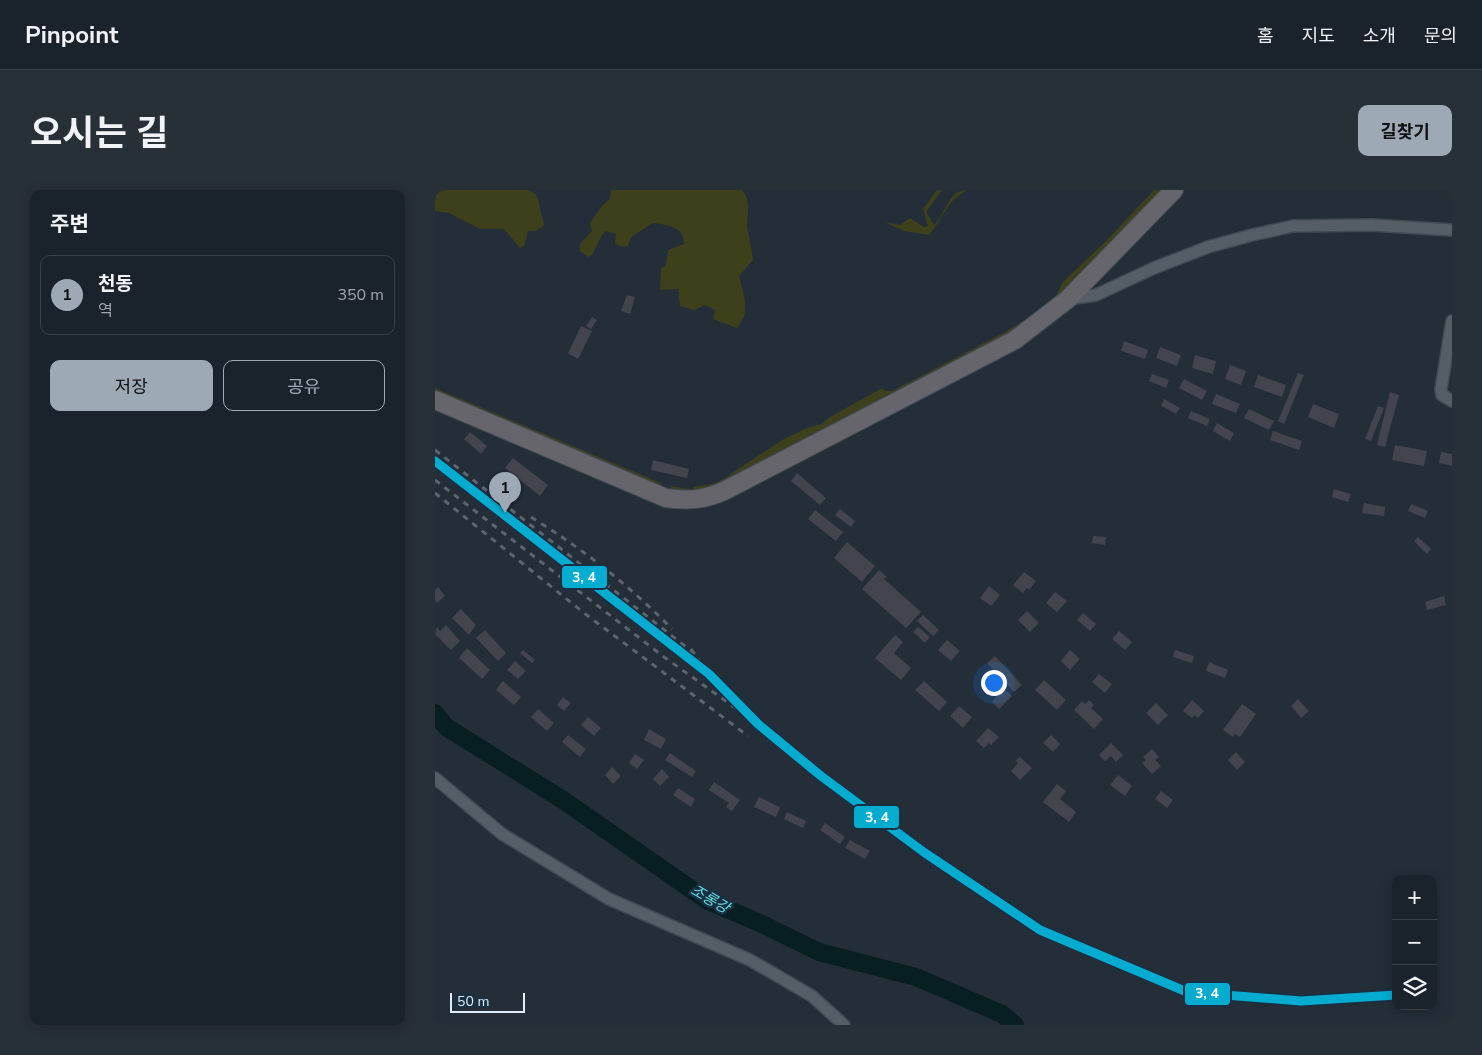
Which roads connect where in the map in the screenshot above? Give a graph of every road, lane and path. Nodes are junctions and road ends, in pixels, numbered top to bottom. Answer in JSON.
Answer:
{"nodes":[{"id":1,"x":1174,"y":190,"type":"edge"},
{"id":2,"x":1452,"y":230,"type":"edge"},
{"id":3,"x":1068,"y":299,"type":"junction"},
{"id":4,"x":1452,"y":321,"type":"edge"},
{"id":5,"x":435,"y":400,"type":"edge"},
{"id":6,"x":1452,"y":401,"type":"edge"},
{"id":7,"x":435,"y":778,"type":"edge"},
{"id":8,"x":844,"y":1025,"type":"edge"}],
"edges":[{"from":1,"to":3,"type":"main road"},
{"from":2,"to":3,"type":"street"},
{"from":3,"to":5,"type":"main road"},
{"from":4,"to":6,"type":"street"},
{"from":7,"to":8,"type":"street"}]}
